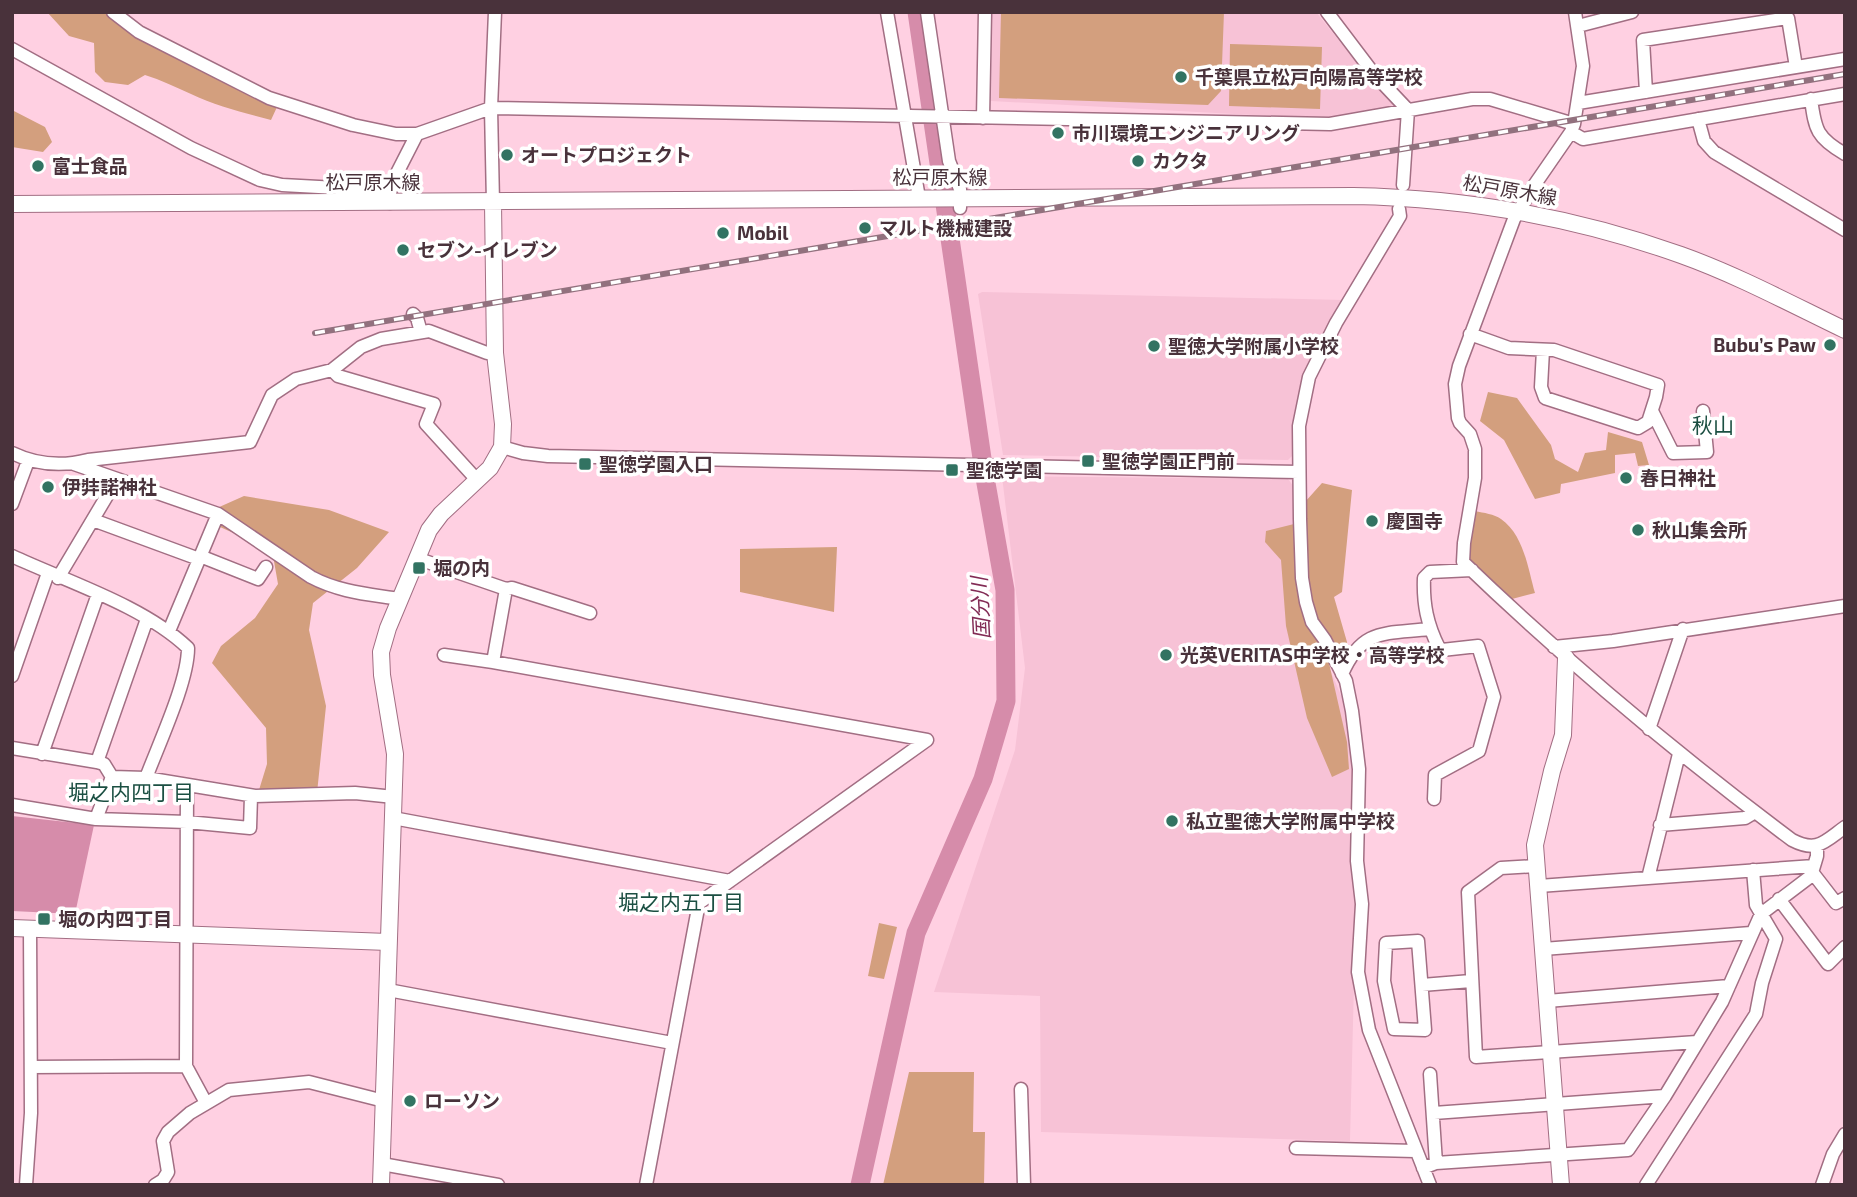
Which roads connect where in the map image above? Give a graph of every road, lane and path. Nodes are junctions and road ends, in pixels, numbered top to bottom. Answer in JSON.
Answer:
{"nodes":[{"id":1,"x":495,"y":12,"type":"edge"},
{"id":2,"x":887,"y":12,"type":"edge"},
{"id":3,"x":927,"y":12,"type":"edge"},
{"id":4,"x":985,"y":12,"type":"edge"},
{"id":5,"x":1327,"y":12,"type":"edge"},
{"id":6,"x":1575,"y":12,"type":"edge"},
{"id":7,"x":1632,"y":12,"type":"edge"},
{"id":8,"x":116,"y":13,"type":"edge"},
{"id":9,"x":1578,"y":26,"type":"junction"},
{"id":10,"x":12,"y":49,"type":"edge"},
{"id":11,"x":1845,"y":59,"type":"edge"},
{"id":12,"x":1796,"y":67,"type":"junction"},
{"id":13,"x":1646,"y":92,"type":"junction"},
{"id":14,"x":1845,"y":94,"type":"edge"},
{"id":15,"x":1811,"y":99,"type":"junction"},
{"id":16,"x":1578,"y":103,"type":"junction"},
{"id":17,"x":491,"y":108,"type":"junction"},
{"id":18,"x":1408,"y":110,"type":"junction"},
{"id":19,"x":905,"y":117,"type":"junction"},
{"id":20,"x":943,"y":118,"type":"junction"},
{"id":21,"x":983,"y":118,"type":"junction"},
{"id":22,"x":1698,"y":119,"type":"junction"},
{"id":23,"x":1573,"y":128,"type":"junction"},
{"id":24,"x":417,"y":134,"type":"junction"},
{"id":25,"x":1845,"y":154,"type":"edge"},
{"id":26,"x":1402,"y":185,"type":"dead end"},
{"id":27,"x":390,"y":198,"type":"junction"},
{"id":28,"x":919,"y":198,"type":"junction"},
{"id":29,"x":493,"y":203,"type":"junction"},
{"id":30,"x":960,"y":203,"type":"junction"},
{"id":31,"x":12,"y":204,"type":"edge"},
{"id":32,"x":1399,"y":209,"type":"dead end"},
{"id":33,"x":1519,"y":211,"type":"junction"},
{"id":34,"x":1845,"y":230,"type":"edge"},
{"id":35,"x":413,"y":314,"type":"dead end"},
{"id":36,"x":1845,"y":330,"type":"edge"},
{"id":37,"x":421,"y":332,"type":"junction"},
{"id":38,"x":1470,"y":334,"type":"junction"},
{"id":39,"x":1543,"y":350,"type":"junction"},
{"id":40,"x":495,"y":353,"type":"junction"},
{"id":41,"x":332,"y":370,"type":"junction"},
{"id":42,"x":1652,"y":411,"type":"junction"},
{"id":43,"x":1703,"y":411,"type":"dead end"},
{"id":44,"x":502,"y":447,"type":"junction"},
{"id":45,"x":12,"y":453,"type":"edge"},
{"id":46,"x":28,"y":461,"type":"junction"},
{"id":47,"x":73,"y":464,"type":"junction"},
{"id":48,"x":1299,"y":472,"type":"junction"},
{"id":49,"x":117,"y":479,"type":"junction"},
{"id":50,"x":477,"y":480,"type":"junction"},
{"id":51,"x":12,"y":504,"type":"edge"},
{"id":52,"x":218,"y":514,"type":"junction"},
{"id":53,"x":93,"y":520,"type":"junction"},
{"id":54,"x":12,"y":556,"type":"edge"},
{"id":55,"x":200,"y":557,"type":"junction"},
{"id":56,"x":416,"y":558,"type":"junction"},
{"id":57,"x":266,"y":567,"type":"dead end"},
{"id":58,"x":1472,"y":570,"type":"junction"},
{"id":59,"x":53,"y":575,"type":"junction"},
{"id":60,"x":506,"y":589,"type":"junction"},
{"id":61,"x":98,"y":594,"type":"junction"},
{"id":62,"x":399,"y":599,"type":"junction"},
{"id":63,"x":1845,"y":606,"type":"edge"},
{"id":64,"x":590,"y":613,"type":"dead end"},
{"id":65,"x":147,"y":619,"type":"junction"},
{"id":66,"x":1429,"y":629,"type":"junction"},
{"id":67,"x":1683,"y":629,"type":"junction"},
{"id":68,"x":169,"y":631,"type":"junction"},
{"id":69,"x":1560,"y":652,"type":"junction"},
{"id":70,"x":444,"y":656,"type":"dead end"},
{"id":71,"x":493,"y":662,"type":"junction"},
{"id":72,"x":1342,"y":674,"type":"junction"},
{"id":73,"x":12,"y":676,"type":"edge"},
{"id":74,"x":1650,"y":729,"type":"junction"},
{"id":75,"x":12,"y":748,"type":"edge"},
{"id":76,"x":42,"y":754,"type":"junction"},
{"id":77,"x":1679,"y":754,"type":"junction"},
{"id":78,"x":97,"y":762,"type":"junction"},
{"id":79,"x":112,"y":777,"type":"junction"},
{"id":80,"x":146,"y":778,"type":"junction"},
{"id":81,"x":187,"y":785,"type":"junction"},
{"id":82,"x":251,"y":796,"type":"junction"},
{"id":83,"x":394,"y":797,"type":"junction"},
{"id":84,"x":1434,"y":799,"type":"dead end"},
{"id":85,"x":12,"y":805,"type":"edge"},
{"id":86,"x":1755,"y":812,"type":"junction"},
{"id":87,"x":393,"y":818,"type":"junction"},
{"id":88,"x":96,"y":819,"type":"junction"},
{"id":89,"x":187,"y":822,"type":"junction"},
{"id":90,"x":1660,"y":825,"type":"junction"},
{"id":91,"x":1845,"y":827,"type":"edge"},
{"id":92,"x":1817,"y":847,"type":"junction"},
{"id":93,"x":1537,"y":866,"type":"junction"},
{"id":94,"x":1813,"y":869,"type":"junction"},
{"id":95,"x":1753,"y":870,"type":"junction"},
{"id":96,"x":1647,"y":878,"type":"junction"},
{"id":97,"x":730,"y":881,"type":"junction"},
{"id":98,"x":1539,"y":886,"type":"junction"},
{"id":99,"x":1845,"y":898,"type":"edge"},
{"id":100,"x":1779,"y":899,"type":"junction"},
{"id":101,"x":1760,"y":914,"type":"junction"},
{"id":102,"x":12,"y":928,"type":"edge"},
{"id":103,"x":30,"y":929,"type":"junction"},
{"id":104,"x":1751,"y":933,"type":"junction"},
{"id":105,"x":187,"y":934,"type":"junction"},
{"id":106,"x":388,"y":942,"type":"junction"},
{"id":107,"x":1845,"y":947,"type":"edge"},
{"id":108,"x":1543,"y":949,"type":"junction"},
{"id":109,"x":1471,"y":981,"type":"junction"},
{"id":110,"x":1422,"y":985,"type":"junction"},
{"id":111,"x":1729,"y":986,"type":"junction"},
{"id":112,"x":388,"y":990,"type":"junction"},
{"id":113,"x":1547,"y":1001,"type":"junction"},
{"id":114,"x":1697,"y":1042,"type":"junction"},
{"id":115,"x":672,"y":1043,"type":"junction"},
{"id":116,"x":1550,"y":1052,"type":"junction"},
{"id":117,"x":186,"y":1066,"type":"junction"},
{"id":118,"x":31,"y":1067,"type":"junction"},
{"id":119,"x":1430,"y":1074,"type":"dead end"},
{"id":120,"x":1021,"y":1089,"type":"dead end"},
{"id":121,"x":1665,"y":1096,"type":"junction"},
{"id":122,"x":384,"y":1101,"type":"junction"},
{"id":123,"x":206,"y":1103,"type":"junction"},
{"id":124,"x":1555,"y":1104,"type":"junction"},
{"id":125,"x":1433,"y":1114,"type":"junction"},
{"id":126,"x":1845,"y":1134,"type":"edge"},
{"id":127,"x":1296,"y":1148,"type":"dead end"},
{"id":128,"x":1415,"y":1151,"type":"junction"},
{"id":129,"x":1559,"y":1155,"type":"junction"},
{"id":130,"x":1436,"y":1163,"type":"junction"},
{"id":131,"x":382,"y":1164,"type":"junction"},
{"id":132,"x":1423,"y":1168,"type":"junction"},
{"id":133,"x":26,"y":1185,"type":"edge"},
{"id":134,"x":155,"y":1185,"type":"edge"},
{"id":135,"x":381,"y":1185,"type":"edge"},
{"id":136,"x":498,"y":1185,"type":"edge"},
{"id":137,"x":646,"y":1185,"type":"edge"},
{"id":138,"x":1024,"y":1185,"type":"edge"},
{"id":139,"x":1430,"y":1185,"type":"edge"},
{"id":140,"x":1561,"y":1185,"type":"edge"},
{"id":141,"x":1646,"y":1185,"type":"edge"},
{"id":142,"x":1822,"y":1185,"type":"edge"}],
"edges":[{"from":1,"to":17,"type":"street"},
{"from":2,"to":19,"type":"street"},
{"from":3,"to":20,"type":"street"},
{"from":4,"to":21,"type":"street"},
{"from":5,"to":18,"type":"street"},
{"from":6,"to":9,"type":"street"},
{"from":7,"to":9,"type":"street"},
{"from":8,"to":24,"type":"street"},
{"from":9,"to":16,"type":"street"},
{"from":10,"to":27,"type":"street"},
{"from":11,"to":12,"type":"street"},
{"from":12,"to":13,"type":"street"},
{"from":12,"to":13,"type":"street"},
{"from":13,"to":16,"type":"street"},
{"from":14,"to":15,"type":"street"},
{"from":15,"to":22,"type":"street"},
{"from":15,"to":25,"type":"street"},
{"from":16,"to":23,"type":"street"},
{"from":17,"to":19,"type":"street"},
{"from":17,"to":24,"type":"street"},
{"from":17,"to":29,"type":"street"},
{"from":18,"to":21,"type":"street"},
{"from":18,"to":23,"type":"street"},
{"from":18,"to":26,"type":"street"},
{"from":19,"to":20,"type":"street"},
{"from":19,"to":28,"type":"street"},
{"from":20,"to":21,"type":"street"},
{"from":20,"to":30,"type":"street"},
{"from":22,"to":23,"type":"street"},
{"from":22,"to":34,"type":"street"},
{"from":23,"to":33,"type":"street"},
{"from":24,"to":27,"type":"street"},
{"from":27,"to":29,"type":"street","name":"松戸原木線"},
{"from":27,"to":31,"type":"street","name":"松戸原木線"},
{"from":28,"to":29,"type":"street","name":"松戸原木線"},
{"from":28,"to":30,"type":"street","name":"松戸原木線"},
{"from":29,"to":40,"type":"street"},
{"from":30,"to":33,"type":"street","name":"松戸原木線"},
{"from":32,"to":48,"type":"street"},
{"from":33,"to":36,"type":"street","name":"松戸原木線"},
{"from":33,"to":38,"type":"street"},
{"from":35,"to":37,"type":"street"},
{"from":37,"to":40,"type":"street"},
{"from":37,"to":41,"type":"street"},
{"from":38,"to":39,"type":"street"},
{"from":38,"to":58,"type":"street"},
{"from":39,"to":42,"type":"street"},
{"from":39,"to":42,"type":"street"},
{"from":40,"to":44,"type":"street"},
{"from":41,"to":47,"type":"street"},
{"from":41,"to":50,"type":"street"},
{"from":42,"to":43,"type":"street"},
{"from":44,"to":48,"type":"street"},
{"from":44,"to":50,"type":"street"},
{"from":45,"to":46,"type":"street"},
{"from":46,"to":47,"type":"street"},
{"from":46,"to":51,"type":"street"},
{"from":47,"to":49,"type":"street"},
{"from":48,"to":72,"type":"street"},
{"from":49,"to":52,"type":"street"},
{"from":49,"to":53,"type":"street"},
{"from":50,"to":56,"type":"street"},
{"from":52,"to":55,"type":"street"},
{"from":52,"to":62,"type":"street"},
{"from":53,"to":55,"type":"street"},
{"from":53,"to":59,"type":"street"},
{"from":54,"to":59,"type":"street"},
{"from":55,"to":57,"type":"street"},
{"from":55,"to":68,"type":"street"},
{"from":56,"to":60,"type":"street"},
{"from":56,"to":62,"type":"street"},
{"from":58,"to":66,"type":"street"},
{"from":58,"to":69,"type":"street"},
{"from":59,"to":61,"type":"street"},
{"from":59,"to":73,"type":"street"},
{"from":60,"to":64,"type":"street"},
{"from":60,"to":71,"type":"street"},
{"from":61,"to":65,"type":"street"},
{"from":61,"to":76,"type":"street"},
{"from":62,"to":83,"type":"street"},
{"from":63,"to":67,"type":"street"},
{"from":65,"to":68,"type":"street"},
{"from":65,"to":78,"type":"street"},
{"from":66,"to":72,"type":"street"},
{"from":66,"to":84,"type":"street"},
{"from":67,"to":69,"type":"street"},
{"from":67,"to":74,"type":"street"},
{"from":68,"to":80,"type":"street"},
{"from":69,"to":74,"type":"street"},
{"from":69,"to":93,"type":"street"},
{"from":70,"to":71,"type":"street"},
{"from":71,"to":97,"type":"street"},
{"from":72,"to":128,"type":"street"},
{"from":74,"to":77,"type":"street"},
{"from":75,"to":76,"type":"street"},
{"from":76,"to":78,"type":"street"},
{"from":77,"to":86,"type":"street"},
{"from":77,"to":90,"type":"street"},
{"from":78,"to":79,"type":"street"},
{"from":79,"to":80,"type":"street"},
{"from":79,"to":88,"type":"street"},
{"from":80,"to":81,"type":"street"},
{"from":81,"to":82,"type":"street"},
{"from":81,"to":89,"type":"street"},
{"from":82,"to":83,"type":"street"},
{"from":82,"to":89,"type":"street"},
{"from":83,"to":87,"type":"street"},
{"from":85,"to":88,"type":"street"},
{"from":86,"to":90,"type":"street"},
{"from":86,"to":92,"type":"street"},
{"from":87,"to":97,"type":"street"},
{"from":87,"to":106,"type":"street"},
{"from":88,"to":89,"type":"street"},
{"from":89,"to":105,"type":"street"},
{"from":90,"to":96,"type":"street"},
{"from":91,"to":92,"type":"street"},
{"from":92,"to":94,"type":"street"},
{"from":93,"to":98,"type":"street"},
{"from":93,"to":109,"type":"street"},
{"from":94,"to":95,"type":"street"},
{"from":94,"to":99,"type":"street"},
{"from":94,"to":100,"type":"street"},
{"from":95,"to":96,"type":"street"},
{"from":95,"to":101,"type":"street"},
{"from":96,"to":98,"type":"street"},
{"from":97,"to":115,"type":"street"},
{"from":98,"to":108,"type":"street"},
{"from":100,"to":101,"type":"street"},
{"from":100,"to":107,"type":"street"},
{"from":101,"to":104,"type":"street"},
{"from":101,"to":141,"type":"street"},
{"from":102,"to":103,"type":"street"},
{"from":103,"to":105,"type":"street"},
{"from":103,"to":118,"type":"street"},
{"from":104,"to":108,"type":"street"},
{"from":104,"to":111,"type":"street"},
{"from":105,"to":106,"type":"street"},
{"from":105,"to":117,"type":"street"},
{"from":106,"to":112,"type":"street"},
{"from":108,"to":113,"type":"street"},
{"from":109,"to":110,"type":"street"},
{"from":109,"to":116,"type":"street"},
{"from":110,"to":110,"type":"street"},
{"from":111,"to":113,"type":"street"},
{"from":111,"to":114,"type":"street"},
{"from":112,"to":115,"type":"street"},
{"from":112,"to":122,"type":"street"},
{"from":113,"to":116,"type":"street"},
{"from":114,"to":116,"type":"street"},
{"from":114,"to":121,"type":"street"},
{"from":115,"to":137,"type":"street"},
{"from":116,"to":124,"type":"street"},
{"from":117,"to":118,"type":"street"},
{"from":117,"to":123,"type":"street"},
{"from":118,"to":133,"type":"street"},
{"from":119,"to":125,"type":"street"},
{"from":120,"to":138,"type":"street"},
{"from":121,"to":124,"type":"street"},
{"from":121,"to":129,"type":"street"},
{"from":122,"to":123,"type":"street"},
{"from":122,"to":131,"type":"street"},
{"from":123,"to":134,"type":"street"},
{"from":124,"to":125,"type":"street"},
{"from":124,"to":129,"type":"street"},
{"from":125,"to":130,"type":"street"},
{"from":126,"to":142,"type":"street"},
{"from":127,"to":128,"type":"street"},
{"from":128,"to":132,"type":"street"},
{"from":129,"to":130,"type":"street"},
{"from":129,"to":140,"type":"street"},
{"from":130,"to":132,"type":"street"},
{"from":131,"to":135,"type":"street"},
{"from":131,"to":136,"type":"street"},
{"from":132,"to":139,"type":"street"}]}
